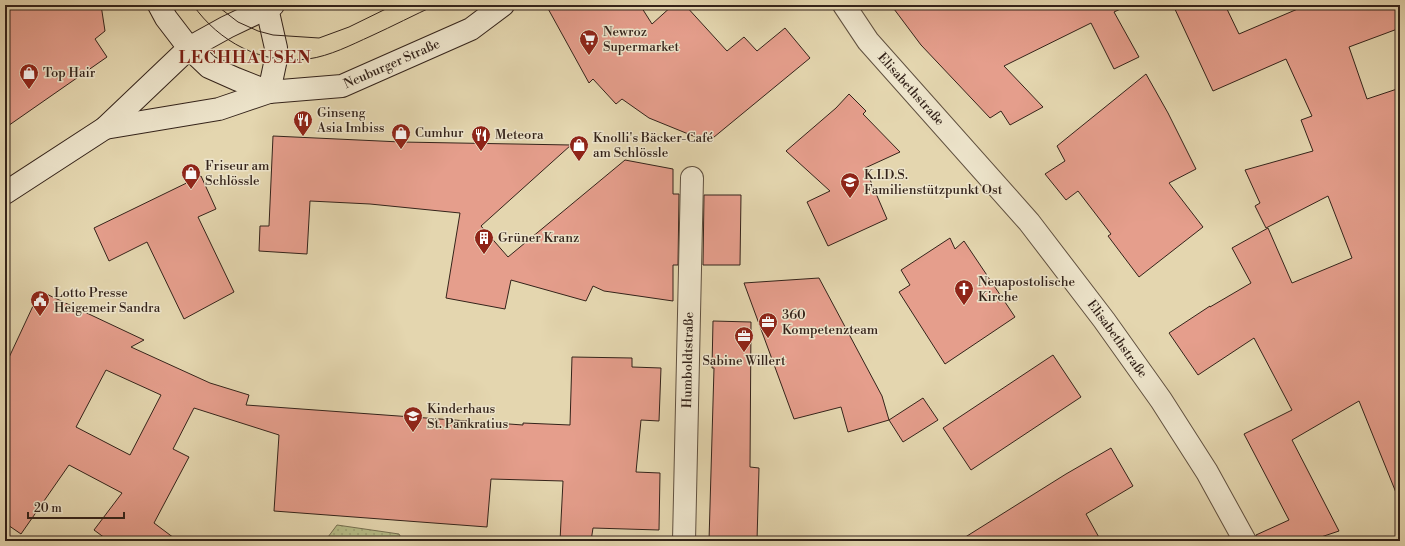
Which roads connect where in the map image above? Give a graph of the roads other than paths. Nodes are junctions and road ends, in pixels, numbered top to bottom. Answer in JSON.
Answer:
{"nodes":[{"id":1,"x":159,"y":5,"type":"edge"},
{"id":2,"x":503,"y":5,"type":"edge"},
{"id":3,"x":844,"y":5,"type":"edge"},
{"id":4,"x":268,"y":6,"type":"edge"},
{"id":5,"x":189,"y":48,"type":"junction"},
{"id":6,"x":269,"y":92,"type":"junction"},
{"id":7,"x":104,"y":128,"type":"junction"},
{"id":8,"x":692,"y":178,"type":"dead end"},
{"id":9,"x":5,"y":193,"type":"edge"},
{"id":10,"x":684,"y":541,"type":"edge"},
{"id":11,"x":1245,"y":541,"type":"edge"}],
"edges":[{"from":1,"to":5,"type":"street"},
{"from":2,"to":6,"type":"street","name":"Neuburger Straße"},
{"from":3,"to":11,"type":"street","name":"Elisabethstraße"},
{"from":4,"to":5,"type":"street","name":"Neuburger Straße"},
{"from":4,"to":6,"type":"street","name":"Neuburger Straße"},
{"from":5,"to":6,"type":"street","name":"Neuburger Straße"},
{"from":5,"to":7,"type":"street","name":"Neuburger Straße"},
{"from":6,"to":7,"type":"street","name":"Neuburger Straße"},
{"from":7,"to":9,"type":"street","name":"Neuburger Straße"},
{"from":8,"to":10,"type":"street","name":"Humboldtstraße"}]}
